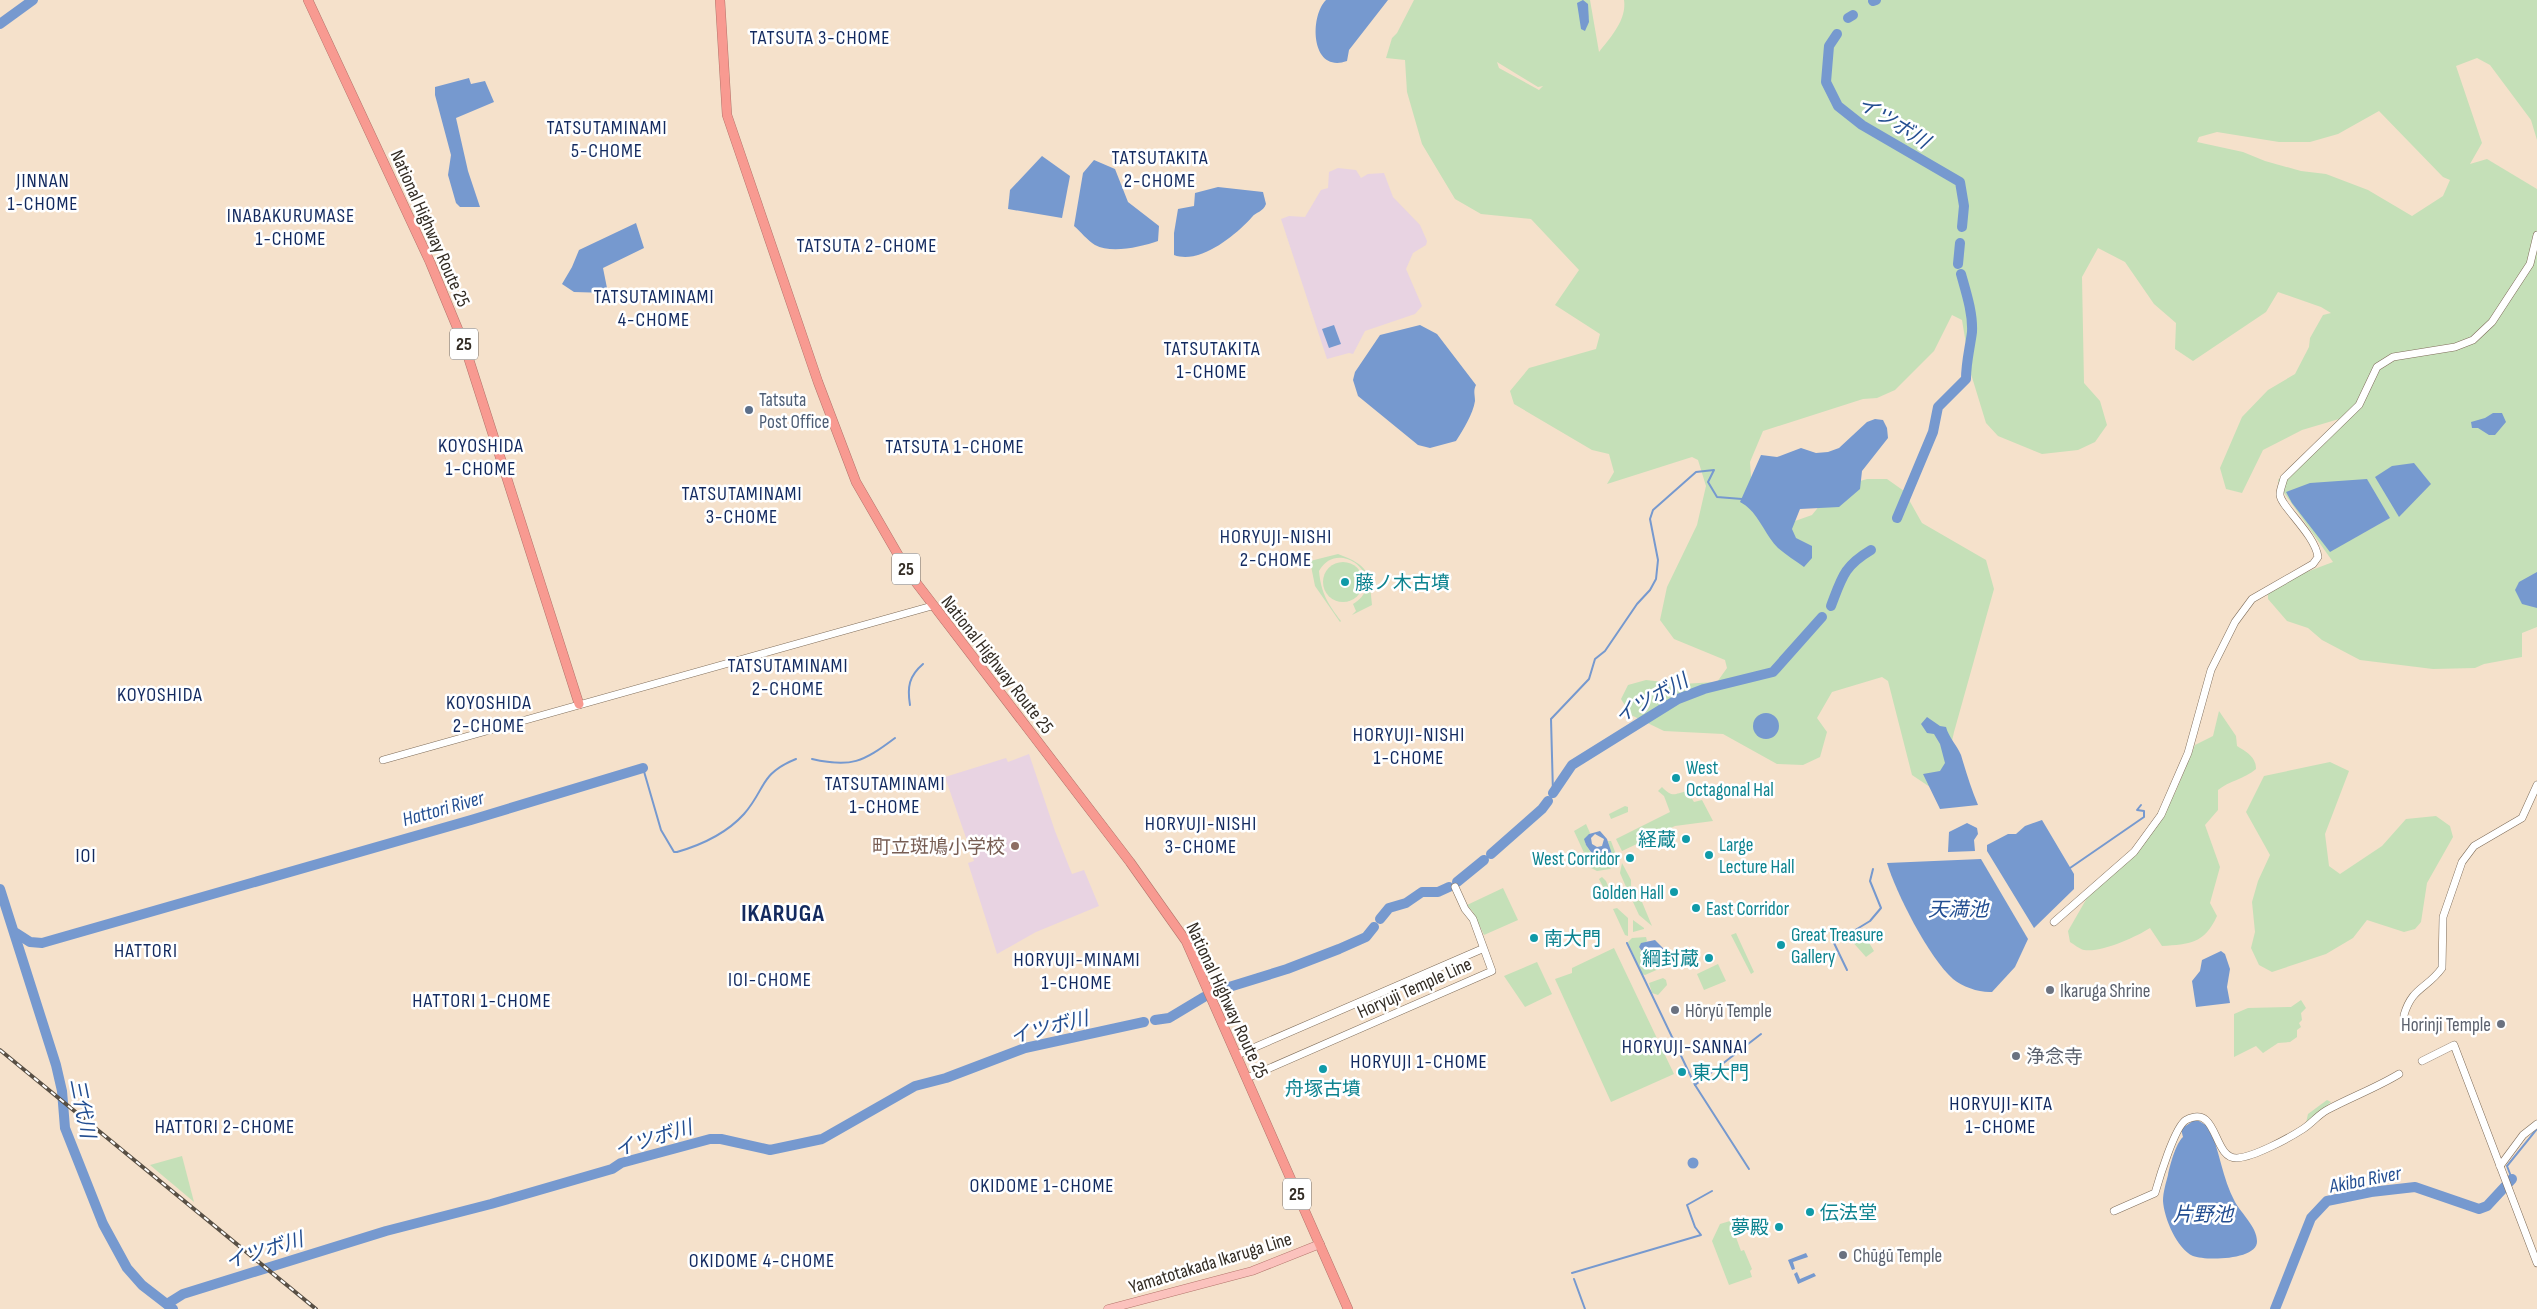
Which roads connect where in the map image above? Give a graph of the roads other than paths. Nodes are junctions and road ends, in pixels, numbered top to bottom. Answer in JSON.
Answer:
{"nodes":[{"id":1,"x":308,"y":0,"type":"edge"},
{"id":2,"x":720,"y":0,"type":"edge"},
{"id":3,"x":2537,"y":235,"type":"edge"},
{"id":4,"x":932,"y":606,"type":"junction"},
{"id":5,"x":579,"y":704,"type":"junction"},
{"id":6,"x":383,"y":760,"type":"dead end"},
{"id":7,"x":2537,"y":785,"type":"edge"},
{"id":8,"x":1455,"y":887,"type":"dead end"},
{"id":9,"x":2054,"y":922,"type":"dead end"},
{"id":10,"x":1482,"y":949,"type":"junction"},
{"id":11,"x":2404,"y":1015,"type":"dead end"},
{"id":12,"x":1238,"y":1055,"type":"junction"},
{"id":13,"x":2422,"y":1061,"type":"dead end"},
{"id":14,"x":2399,"y":1074,"type":"dead end"},
{"id":15,"x":1247,"y":1078,"type":"junction"},
{"id":16,"x":2537,"y":1124,"type":"edge"},
{"id":17,"x":2500,"y":1166,"type":"junction"},
{"id":18,"x":2114,"y":1211,"type":"dead end"},
{"id":19,"x":1320,"y":1244,"type":"junction"},
{"id":20,"x":2537,"y":1263,"type":"edge"},
{"id":21,"x":1108,"y":1309,"type":"edge"},
{"id":22,"x":1348,"y":1309,"type":"edge"}],
"edges":[{"from":1,"to":5,"type":"highway","name":"National Highway Route 25","number":"25"},
{"from":2,"to":4,"type":"highway","name":"National Highway Route 25","number":"25"},
{"from":3,"to":9,"type":"street"},
{"from":4,"to":5,"type":"street"},
{"from":4,"to":12,"type":"highway","name":"National Highway Route 25","number":"25"},
{"from":5,"to":6,"type":"street"},
{"from":7,"to":11,"type":"street"},
{"from":8,"to":10,"type":"street"},
{"from":10,"to":12,"type":"street","name":"Horyuji Temple Line"},
{"from":10,"to":15,"type":"street","name":"Horyuji Temple Line"},
{"from":12,"to":15,"type":"highway","name":"National Highway Route 25","number":"25"},
{"from":13,"to":17,"type":"street"},
{"from":14,"to":18,"type":"street"},
{"from":15,"to":19,"type":"highway","name":"National Highway Route 25","number":"25"},
{"from":16,"to":17,"type":"street"},
{"from":17,"to":20,"type":"street"},
{"from":19,"to":21,"type":"main road","name":"Yamatotakada Ikaruga Line"},
{"from":19,"to":22,"type":"highway","name":"National Highway Route 25","number":"25"}]}
